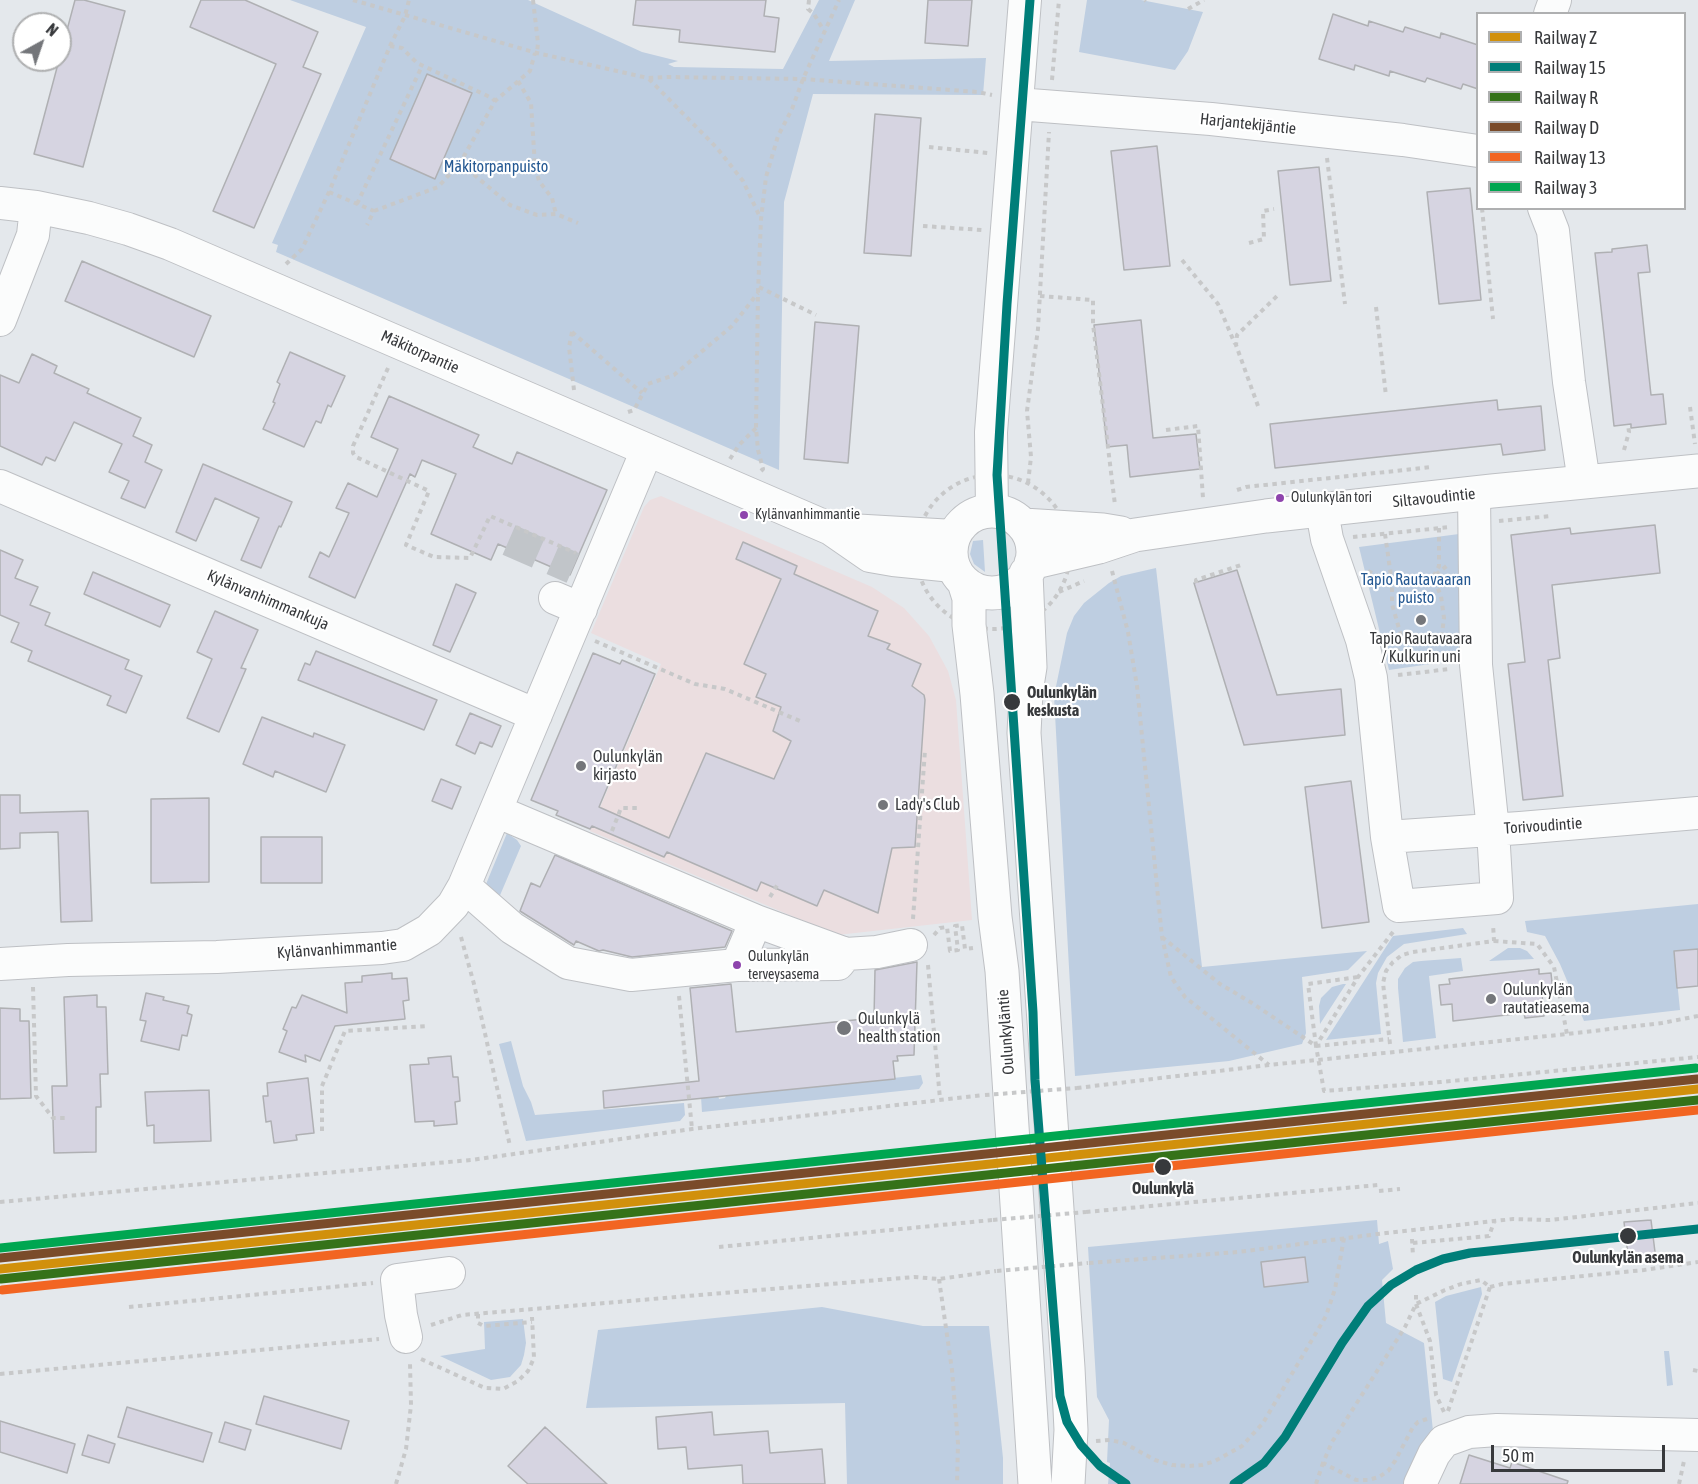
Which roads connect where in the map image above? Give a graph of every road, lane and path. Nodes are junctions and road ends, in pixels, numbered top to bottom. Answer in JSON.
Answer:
{"nodes":[{"id":1,"x":353,"y":0,"type":"edge"},
{"id":2,"x":409,"y":0,"type":"edge"},
{"id":3,"x":533,"y":0,"type":"edge"},
{"id":4,"x":809,"y":0,"type":"edge"},
{"id":5,"x":839,"y":0,"type":"edge"},
{"id":6,"x":1025,"y":0,"type":"edge"},
{"id":7,"x":1059,"y":0,"type":"edge"},
{"id":8,"x":1204,"y":0,"type":"edge"},
{"id":9,"x":1188,"y":9,"type":"dead end"},
{"id":10,"x":405,"y":16,"type":"junction"},
{"id":11,"x":824,"y":31,"type":"junction"},
{"id":12,"x":390,"y":46,"type":"junction"},
{"id":13,"x":536,"y":53,"type":"junction"},
{"id":14,"x":422,"y":66,"type":"junction"},
{"id":15,"x":648,"y":78,"type":"junction"},
{"id":16,"x":803,"y":79,"type":"junction"},
{"id":17,"x":518,"y":81,"type":"junction"},
{"id":18,"x":1006,"y":100,"type":"junction"},
{"id":19,"x":495,"y":101,"type":"junction"},
{"id":20,"x":1050,"y":106,"type":"junction"},
{"id":21,"x":929,"y":147,"type":"dead end"},
{"id":22,"x":1476,"y":151,"type":"edge"},
{"id":23,"x":991,"y":153,"type":"dead end"},
{"id":24,"x":1327,"y":155,"type":"dead end"},
{"id":25,"x":460,"y":163,"type":"junction"},
{"id":26,"x":329,"y":192,"type":"junction"},
{"id":27,"x":0,"y":203,"type":"edge"},
{"id":28,"x":357,"y":204,"type":"junction"},
{"id":29,"x":36,"y":207,"type":"junction"},
{"id":30,"x":1274,"y":209,"type":"dead end"},
{"id":31,"x":1482,"y":210,"type":"edge"},
{"id":32,"x":1545,"y":210,"type":"edge"},
{"id":33,"x":374,"y":211,"type":"junction"},
{"id":34,"x":556,"y":214,"type":"junction"},
{"id":35,"x":761,"y":219,"type":"junction"},
{"id":36,"x":578,"y":223,"type":"dead end"},
{"id":37,"x":368,"y":225,"type":"dead end"},
{"id":38,"x":923,"y":226,"type":"dead end"},
{"id":39,"x":986,"y":231,"type":"dead end"},
{"id":40,"x":1249,"y":243,"type":"dead end"},
{"id":41,"x":1182,"y":260,"type":"dead end"},
{"id":42,"x":286,"y":264,"type":"dead end"},
{"id":43,"x":759,"y":290,"type":"junction"},
{"id":44,"x":1040,"y":296,"type":"junction"},
{"id":45,"x":1277,"y":296,"type":"dead end"},
{"id":46,"x":1345,"y":304,"type":"dead end"},
{"id":47,"x":1376,"y":307,"type":"dead end"},
{"id":48,"x":816,"y":315,"type":"dead end"},
{"id":49,"x":1493,"y":319,"type":"dead end"},
{"id":50,"x":0,"y":321,"type":"edge"},
{"id":51,"x":1236,"y":345,"type":"junction"},
{"id":52,"x":388,"y":368,"type":"dead end"},
{"id":53,"x":574,"y":390,"type":"dead end"},
{"id":54,"x":642,"y":393,"type":"junction"},
{"id":55,"x":1386,"y":396,"type":"dead end"},
{"id":56,"x":1258,"y":406,"type":"dead end"},
{"id":57,"x":1690,"y":407,"type":"dead end"},
{"id":58,"x":624,"y":413,"type":"dead end"},
{"id":59,"x":1628,"y":425,"type":"dead end"},
{"id":60,"x":756,"y":428,"type":"junction"},
{"id":61,"x":1166,"y":430,"type":"dead end"},
{"id":62,"x":647,"y":450,"type":"junction"},
{"id":63,"x":734,"y":450,"type":"dead end"},
{"id":64,"x":1624,"y":450,"type":"dead end"},
{"id":65,"x":1696,"y":456,"type":"edge"},
{"id":66,"x":763,"y":469,"type":"dead end"},
{"id":67,"x":964,"y":481,"type":"dead end"},
{"id":68,"x":1584,"y":482,"type":"junction"},
{"id":69,"x":0,"y":486,"type":"edge"},
{"id":70,"x":1203,"y":495,"type":"dead end"},
{"id":71,"x":1047,"y":496,"type":"dead end"},
{"id":72,"x":1114,"y":502,"type":"dead end"},
{"id":73,"x":1474,"y":509,"type":"junction"},
{"id":74,"x":992,"y":511,"type":"junction"},
{"id":75,"x":1558,"y":515,"type":"dead end"},
{"id":76,"x":924,"y":518,"type":"dead end"},
{"id":77,"x":1023,"y":525,"type":"junction"},
{"id":78,"x":1439,"y":528,"type":"junction"},
{"id":79,"x":1340,"y":533,"type":"junction"},
{"id":80,"x":1385,"y":534,"type":"junction"},
{"id":81,"x":1135,"y":535,"type":"junction"},
{"id":82,"x":957,"y":561,"type":"junction"},
{"id":83,"x":582,"y":566,"type":"junction"},
{"id":84,"x":1118,"y":566,"type":"dead end"},
{"id":85,"x":1241,"y":566,"type":"dead end"},
{"id":86,"x":1359,"y":567,"type":"dead end"},
{"id":87,"x":1029,"y":568,"type":"junction"},
{"id":88,"x":1433,"y":577,"type":"junction"},
{"id":89,"x":1092,"y":578,"type":"dead end"},
{"id":90,"x":1196,"y":583,"type":"dead end"},
{"id":91,"x":1392,"y":583,"type":"junction"},
{"id":92,"x":1059,"y":592,"type":"dead end"},
{"id":93,"x":574,"y":614,"type":"junction"},
{"id":94,"x":1442,"y":634,"type":"junction"},
{"id":95,"x":1402,"y":639,"type":"junction"},
{"id":96,"x":1468,"y":666,"type":"junction"},
{"id":97,"x":1379,"y":677,"type":"junction"},
{"id":98,"x":536,"y":715,"type":"junction"},
{"id":99,"x":800,"y":721,"type":"dead end"},
{"id":100,"x":925,"y":750,"type":"dead end"},
{"id":101,"x":640,"y":808,"type":"dead end"},
{"id":102,"x":495,"y":811,"type":"junction"},
{"id":103,"x":1698,"y":813,"type":"edge"},
{"id":104,"x":1493,"y":830,"type":"junction"},
{"id":105,"x":1387,"y":837,"type":"junction"},
{"id":106,"x":602,"y":855,"type":"junction"},
{"id":107,"x":464,"y":886,"type":"junction"},
{"id":108,"x":446,"y":914,"type":"junction"},
{"id":109,"x":1493,"y":920,"type":"dead end"},
{"id":110,"x":756,"y":921,"type":"junction"},
{"id":111,"x":948,"y":931,"type":"dead end"},
{"id":112,"x":1391,"y":932,"type":"dead end"},
{"id":113,"x":1162,"y":937,"type":"junction"},
{"id":114,"x":1494,"y":941,"type":"junction"},
{"id":115,"x":911,"y":945,"type":"junction"},
{"id":116,"x":964,"y":945,"type":"dead end"},
{"id":117,"x":846,"y":954,"type":"junction"},
{"id":118,"x":34,"y":962,"type":"junction"},
{"id":119,"x":0,"y":964,"type":"edge"},
{"id":120,"x":737,"y":965,"type":"junction"},
{"id":121,"x":676,"y":971,"type":"junction"},
{"id":122,"x":1358,"y":977,"type":"junction"},
{"id":123,"x":680,"y":1012,"type":"junction"},
{"id":124,"x":675,"y":1014,"type":"dead end"},
{"id":125,"x":1698,"y":1016,"type":"edge"},
{"id":126,"x":429,"y":1026,"type":"dead end"},
{"id":127,"x":1567,"y":1034,"type":"junction"},
{"id":128,"x":1316,"y":1046,"type":"junction"},
{"id":129,"x":1698,"y":1057,"type":"edge"},
{"id":130,"x":1320,"y":1059,"type":"junction"},
{"id":131,"x":1269,"y":1065,"type":"junction"},
{"id":132,"x":686,"y":1070,"type":"junction"},
{"id":133,"x":679,"y":1071,"type":"dead end"},
{"id":134,"x":940,"y":1100,"type":"junction"},
{"id":135,"x":67,"y":1118,"type":"dead end"},
{"id":136,"x":692,"y":1129,"type":"junction"},
{"id":137,"x":322,"y":1131,"type":"dead end"},
{"id":138,"x":510,"y":1146,"type":"dead end"},
{"id":139,"x":1378,"y":1185,"type":"dead end"},
{"id":140,"x":1400,"y":1189,"type":"dead end"},
{"id":141,"x":1379,"y":1191,"type":"dead end"},
{"id":142,"x":0,"y":1202,"type":"edge"},
{"id":143,"x":1698,"y":1203,"type":"edge"},
{"id":144,"x":1494,"y":1222,"type":"junction"},
{"id":145,"x":1344,"y":1238,"type":"junction"},
{"id":146,"x":719,"y":1247,"type":"dead end"},
{"id":147,"x":1413,"y":1256,"type":"dead end"},
{"id":148,"x":1698,"y":1262,"type":"edge"},
{"id":149,"x":449,"y":1273,"type":"dead end"},
{"id":150,"x":939,"y":1279,"type":"junction"},
{"id":151,"x":397,"y":1280,"type":"junction"},
{"id":152,"x":1490,"y":1287,"type":"junction"},
{"id":153,"x":1416,"y":1295,"type":"dead end"},
{"id":154,"x":1416,"y":1304,"type":"junction"},
{"id":155,"x":129,"y":1307,"type":"dead end"},
{"id":156,"x":478,"y":1314,"type":"junction"},
{"id":157,"x":408,"y":1345,"type":"junction"},
{"id":158,"x":0,"y":1374,"type":"edge"},
{"id":159,"x":1438,"y":1418,"type":"dead end"},
{"id":160,"x":1446,"y":1418,"type":"junction"},
{"id":161,"x":1430,"y":1419,"type":"dead end"},
{"id":162,"x":1698,"y":1435,"type":"edge"},
{"id":163,"x":1086,"y":1441,"type":"dead end"},
{"id":164,"x":1323,"y":1463,"type":"junction"},
{"id":165,"x":396,"y":1484,"type":"edge"},
{"id":166,"x":957,"y":1484,"type":"edge"},
{"id":167,"x":1035,"y":1484,"type":"edge"},
{"id":168,"x":1068,"y":1484,"type":"edge"},
{"id":169,"x":1317,"y":1484,"type":"edge"},
{"id":170,"x":1420,"y":1484,"type":"edge"}],
"edges":[{"from":1,"to":10,"type":"path"},
{"from":2,"to":10,"type":"path"},
{"from":3,"to":13,"type":"path"},
{"from":4,"to":11,"type":"path"},
{"from":5,"to":11,"type":"path"},
{"from":6,"to":18,"type":"street"},
{"from":7,"to":20,"type":"path"},
{"from":8,"to":9,"type":"path"},
{"from":10,"to":12,"type":"path"},
{"from":10,"to":13,"type":"path"},
{"from":11,"to":16,"type":"path"},
{"from":12,"to":14,"type":"path"},
{"from":12,"to":26,"type":"path"},
{"from":13,"to":15,"type":"path"},
{"from":13,"to":17,"type":"path"},
{"from":14,"to":19,"type":"path"},
{"from":14,"to":28,"type":"path"},
{"from":15,"to":16,"type":"path"},
{"from":15,"to":35,"type":"path"},
{"from":16,"to":18,"type":"path"},
{"from":16,"to":35,"type":"path"},
{"from":17,"to":19,"type":"path"},
{"from":17,"to":34,"type":"path"},
{"from":18,"to":20,"type":"street","name":"Harjantekijäntie"},
{"from":18,"to":74,"type":"street"},
{"from":19,"to":25,"type":"path"},
{"from":20,"to":22,"type":"street","name":"Harjantekijäntie"},
{"from":20,"to":44,"type":"path"},
{"from":21,"to":23,"type":"path"},
{"from":24,"to":46,"type":"path"},
{"from":25,"to":33,"type":"path"},
{"from":25,"to":34,"type":"path"},
{"from":26,"to":28,"type":"path"},
{"from":26,"to":42,"type":"path"},
{"from":27,"to":29,"type":"street","name":"Mäkitorpantie"},
{"from":28,"to":33,"type":"path"},
{"from":29,"to":50,"type":"street"},
{"from":29,"to":62,"type":"street","name":"Mäkitorpantie"},
{"from":30,"to":40,"type":"path"},
{"from":31,"to":49,"type":"path"},
{"from":32,"to":68,"type":"street"},
{"from":33,"to":37,"type":"path"},
{"from":34,"to":36,"type":"path"},
{"from":35,"to":43,"type":"path"},
{"from":38,"to":39,"type":"path"},
{"from":41,"to":51,"type":"path"},
{"from":43,"to":48,"type":"path"},
{"from":43,"to":54,"type":"path"},
{"from":43,"to":60,"type":"path"},
{"from":44,"to":71,"type":"path"},
{"from":44,"to":72,"type":"path"},
{"from":45,"to":51,"type":"path"},
{"from":47,"to":55,"type":"path"},
{"from":51,"to":56,"type":"path"},
{"from":52,"to":83,"type":"path"},
{"from":53,"to":54,"type":"path"},
{"from":54,"to":58,"type":"path"},
{"from":57,"to":65,"type":"path"},
{"from":59,"to":64,"type":"path"},
{"from":60,"to":63,"type":"path"},
{"from":60,"to":66,"type":"path"},
{"from":61,"to":70,"type":"path"},
{"from":62,"to":82,"type":"street","name":"Mäkitorpantie"},
{"from":62,"to":83,"type":"street","name":"Kylänvanhimmantie"},
{"from":65,"to":68,"type":"main road","name":"Siltavoudintie"},
{"from":67,"to":76,"type":"path"},
{"from":68,"to":73,"type":"main road","name":"Siltavoudintie"},
{"from":69,"to":98,"type":"street","name":"Kylänvanhimmankuja"},
{"from":73,"to":75,"type":"path"},
{"from":73,"to":78,"type":"path"},
{"from":73,"to":79,"type":"main road","name":"Siltavoudintie"},
{"from":73,"to":96,"type":"street"},
{"from":74,"to":77,"type":"main road"},
{"from":74,"to":82,"type":"main road"},
{"from":77,"to":81,"type":"main road","name":"Siltavoudintie"},
{"from":77,"to":87,"type":"main road"},
{"from":78,"to":80,"type":"path"},
{"from":78,"to":88,"type":"path"},
{"from":79,"to":80,"type":"path"},
{"from":79,"to":81,"type":"main road","name":"Siltavoudintie"},
{"from":79,"to":97,"type":"street"},
{"from":80,"to":91,"type":"path"},
{"from":81,"to":87,"type":"main road","name":"Siltavoudintie"},
{"from":82,"to":87,"type":"main road"},
{"from":82,"to":167,"type":"main road","name":"Oulunkyläntie"},
{"from":83,"to":93,"type":"street","name":"Kylänvanhimmantie"},
{"from":84,"to":113,"type":"path"},
{"from":85,"to":90,"type":"path"},
{"from":86,"to":91,"type":"path"},
{"from":87,"to":168,"type":"main road"},
{"from":88,"to":91,"type":"path"},
{"from":88,"to":94,"type":"path"},
{"from":89,"to":92,"type":"path"},
{"from":91,"to":95,"type":"path"},
{"from":93,"to":98,"type":"street","name":"Kylänvanhimmantie"},
{"from":93,"to":99,"type":"path"},
{"from":94,"to":95,"type":"path"},
{"from":94,"to":96,"type":"path"},
{"from":95,"to":97,"type":"path"},
{"from":96,"to":97,"type":"path"},
{"from":96,"to":104,"type":"street"},
{"from":97,"to":105,"type":"street"},
{"from":98,"to":102,"type":"street","name":"Kylänvanhimmantie"},
{"from":100,"to":115,"type":"path"},
{"from":101,"to":106,"type":"path"},
{"from":102,"to":106,"type":"street"},
{"from":102,"to":107,"type":"street","name":"Kylänvanhimmantie"},
{"from":103,"to":104,"type":"street","name":"Torivoudintie"},
{"from":104,"to":105,"type":"street","name":"Torivoudintie"},
{"from":104,"to":105,"type":"street"},
{"from":106,"to":110,"type":"street"},
{"from":107,"to":108,"type":"street","name":"Kylänvanhimmantie"},
{"from":107,"to":121,"type":"street"},
{"from":108,"to":118,"type":"street","name":"Kylänvanhimmantie"},
{"from":108,"to":138,"type":"path"},
{"from":109,"to":114,"type":"path"},
{"from":110,"to":117,"type":"street"},
{"from":110,"to":120,"type":"street"},
{"from":111,"to":116,"type":"path"},
{"from":112,"to":122,"type":"path"},
{"from":113,"to":128,"type":"path"},
{"from":113,"to":131,"type":"path"},
{"from":114,"to":127,"type":"path"},
{"from":114,"to":128,"type":"path"},
{"from":115,"to":117,"type":"street"},
{"from":115,"to":134,"type":"path"},
{"from":117,"to":120,"type":"street"},
{"from":118,"to":119,"type":"street","name":"Kylänvanhimmantie"},
{"from":118,"to":135,"type":"path"},
{"from":120,"to":121,"type":"street"},
{"from":121,"to":123,"type":"path"},
{"from":122,"to":128,"type":"path"},
{"from":122,"to":128,"type":"path"},
{"from":123,"to":124,"type":"path"},
{"from":123,"to":132,"type":"path"},
{"from":125,"to":127,"type":"path"},
{"from":126,"to":137,"type":"path"},
{"from":127,"to":130,"type":"path"},
{"from":128,"to":130,"type":"path"},
{"from":129,"to":130,"type":"path"},
{"from":130,"to":131,"type":"path"},
{"from":131,"to":134,"type":"path","bridge":true},
{"from":132,"to":133,"type":"path"},
{"from":132,"to":136,"type":"path"},
{"from":134,"to":136,"type":"path"},
{"from":136,"to":142,"type":"path"},
{"from":139,"to":146,"type":"path","bridge":true},
{"from":140,"to":141,"type":"path"},
{"from":143,"to":144,"type":"path"},
{"from":144,"to":145,"type":"path"},
{"from":144,"to":147,"type":"path"},
{"from":145,"to":150,"type":"path","bridge":true},
{"from":145,"to":163,"type":"path"},
{"from":148,"to":152,"type":"path"},
{"from":149,"to":151,"type":"street"},
{"from":150,"to":156,"type":"path"},
{"from":150,"to":166,"type":"path"},
{"from":151,"to":155,"type":"path"},
{"from":151,"to":157,"type":"street"},
{"from":152,"to":154,"type":"path"},
{"from":152,"to":160,"type":"path"},
{"from":153,"to":154,"type":"path"},
{"from":154,"to":160,"type":"path"},
{"from":154,"to":164,"type":"path"},
{"from":156,"to":157,"type":"path"},
{"from":156,"to":157,"type":"path"},
{"from":157,"to":158,"type":"path"},
{"from":157,"to":165,"type":"path"},
{"from":159,"to":160,"type":"path"},
{"from":161,"to":164,"type":"path"},
{"from":162,"to":170,"type":"street"},
{"from":164,"to":169,"type":"path"}]}
